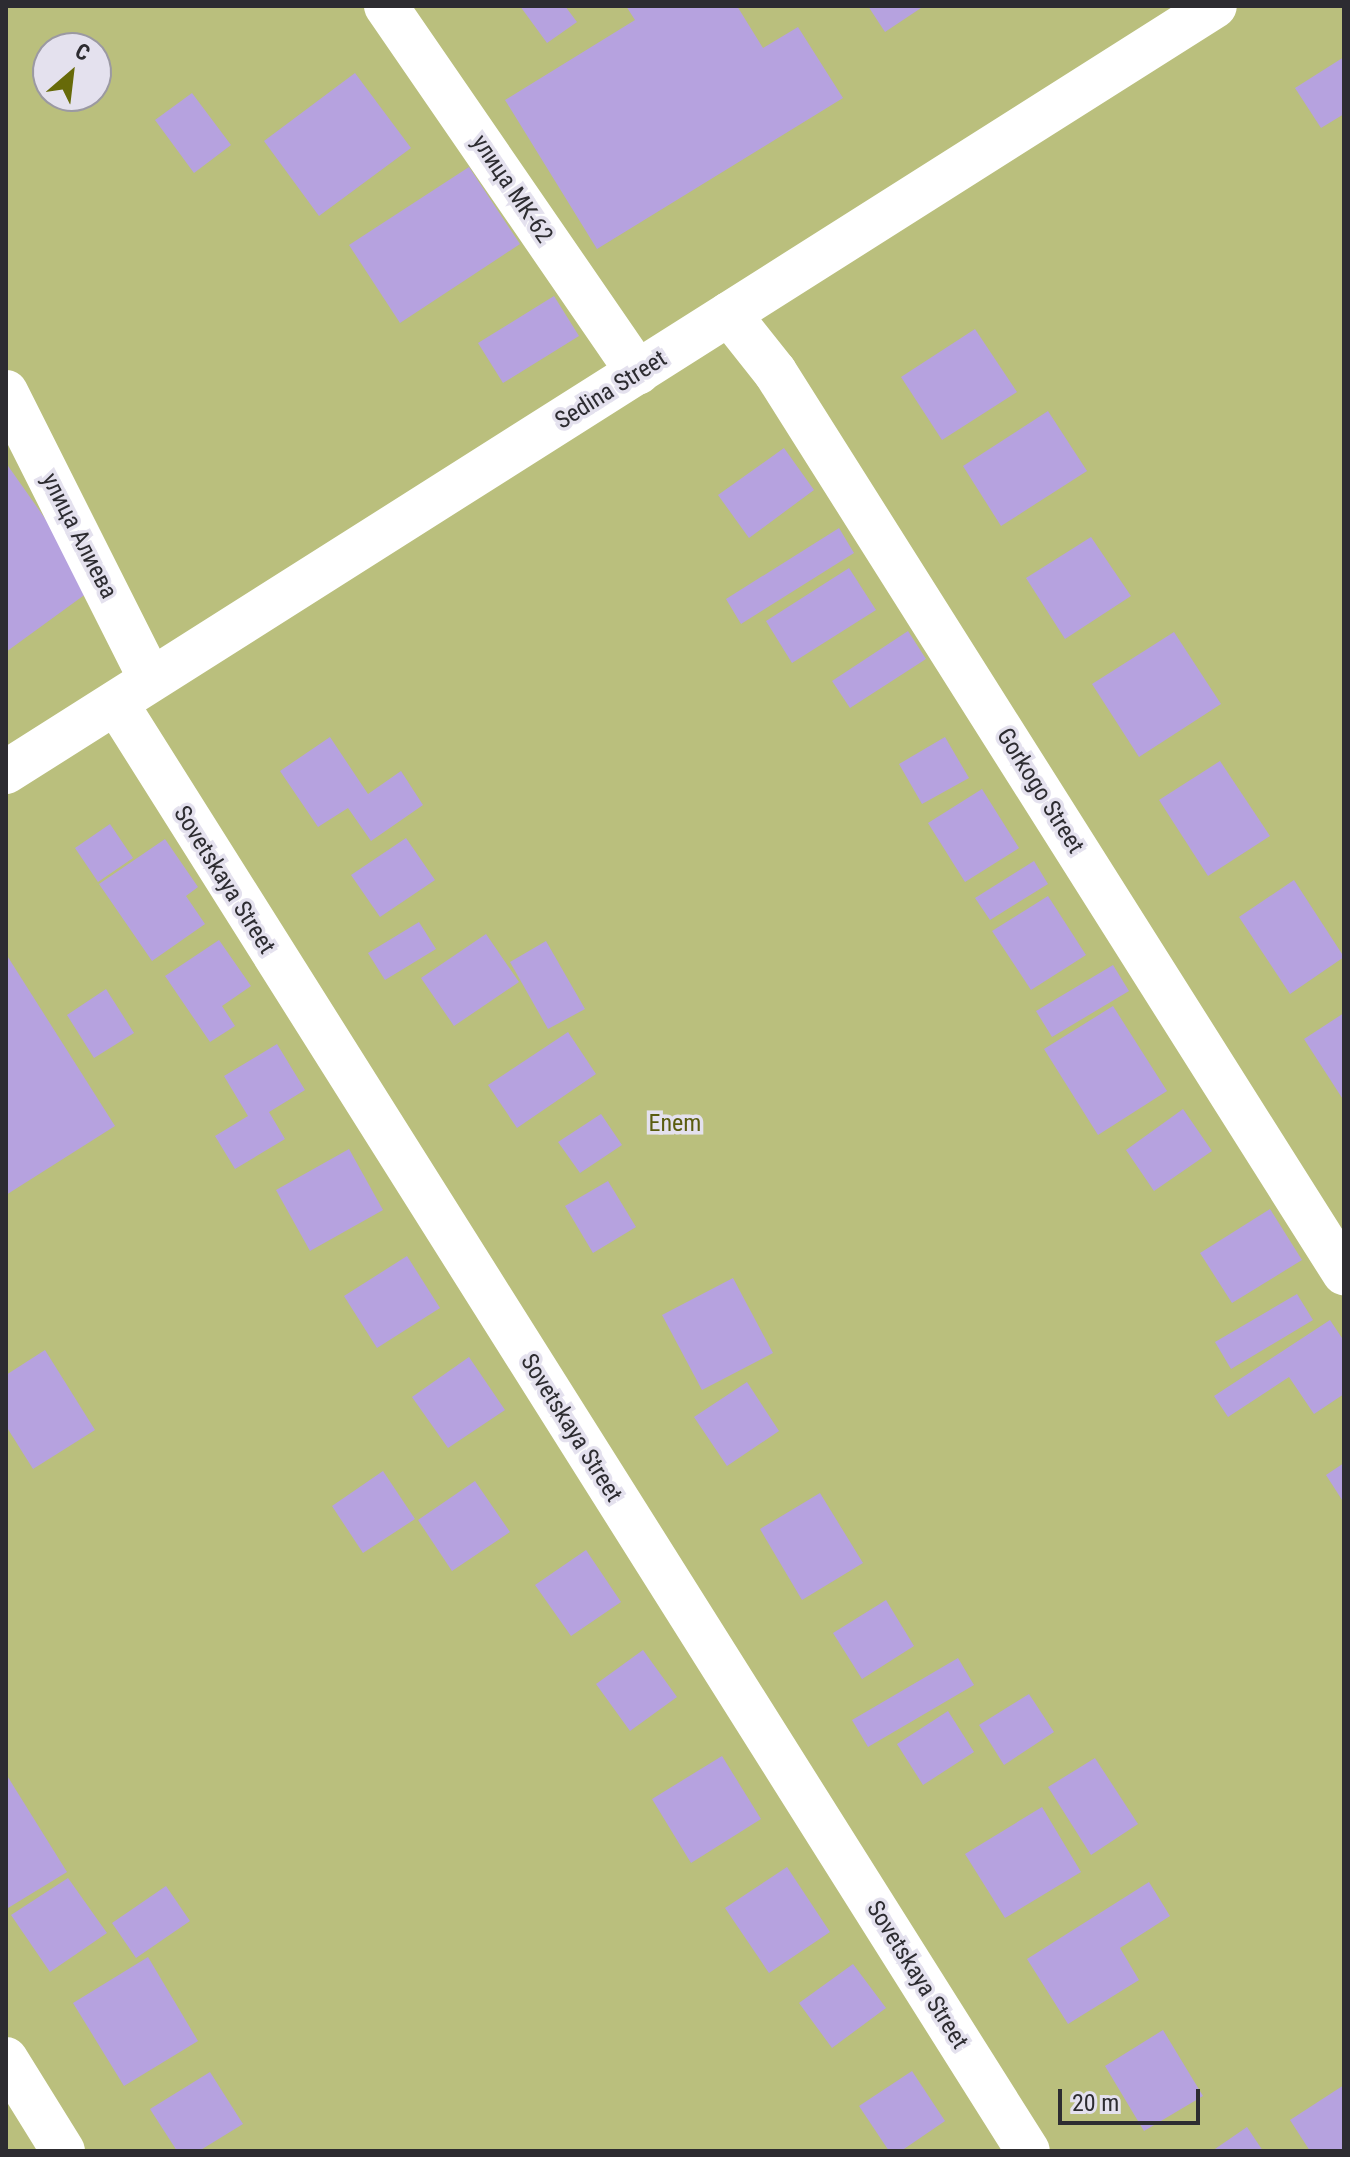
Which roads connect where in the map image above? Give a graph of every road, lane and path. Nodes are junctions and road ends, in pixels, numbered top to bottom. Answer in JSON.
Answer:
{"nodes":[{"id":1,"x":386,"y":6,"type":"edge"},
{"id":2,"x":1215,"y":6,"type":"edge"},
{"id":3,"x":729,"y":314,"type":"junction"},
{"id":4,"x":638,"y":373,"type":"junction"},
{"id":5,"x":6,"y":392,"type":"edge"},
{"id":6,"x":133,"y":691,"type":"junction"},
{"id":7,"x":6,"y":772,"type":"edge"},
{"id":8,"x":1344,"y":1273,"type":"edge"},
{"id":9,"x":6,"y":2059,"type":"edge"},
{"id":10,"x":63,"y":2151,"type":"edge"},
{"id":11,"x":1028,"y":2151,"type":"edge"}],
"edges":[{"from":1,"to":4,"type":"street","name":"улица МК-62"},
{"from":2,"to":3,"type":"street","name":"Sedina Street"},
{"from":3,"to":4,"type":"street","name":"Sedina Street"},
{"from":3,"to":8,"type":"street","name":"Gorkogo Street"},
{"from":4,"to":6,"type":"street","name":"Sedina Street"},
{"from":5,"to":6,"type":"street","name":"улица Алиева"},
{"from":6,"to":7,"type":"street","name":"Sedina Street"},
{"from":6,"to":11,"type":"street","name":"Sovetskaya Street"},
{"from":9,"to":10,"type":"street"}]}
